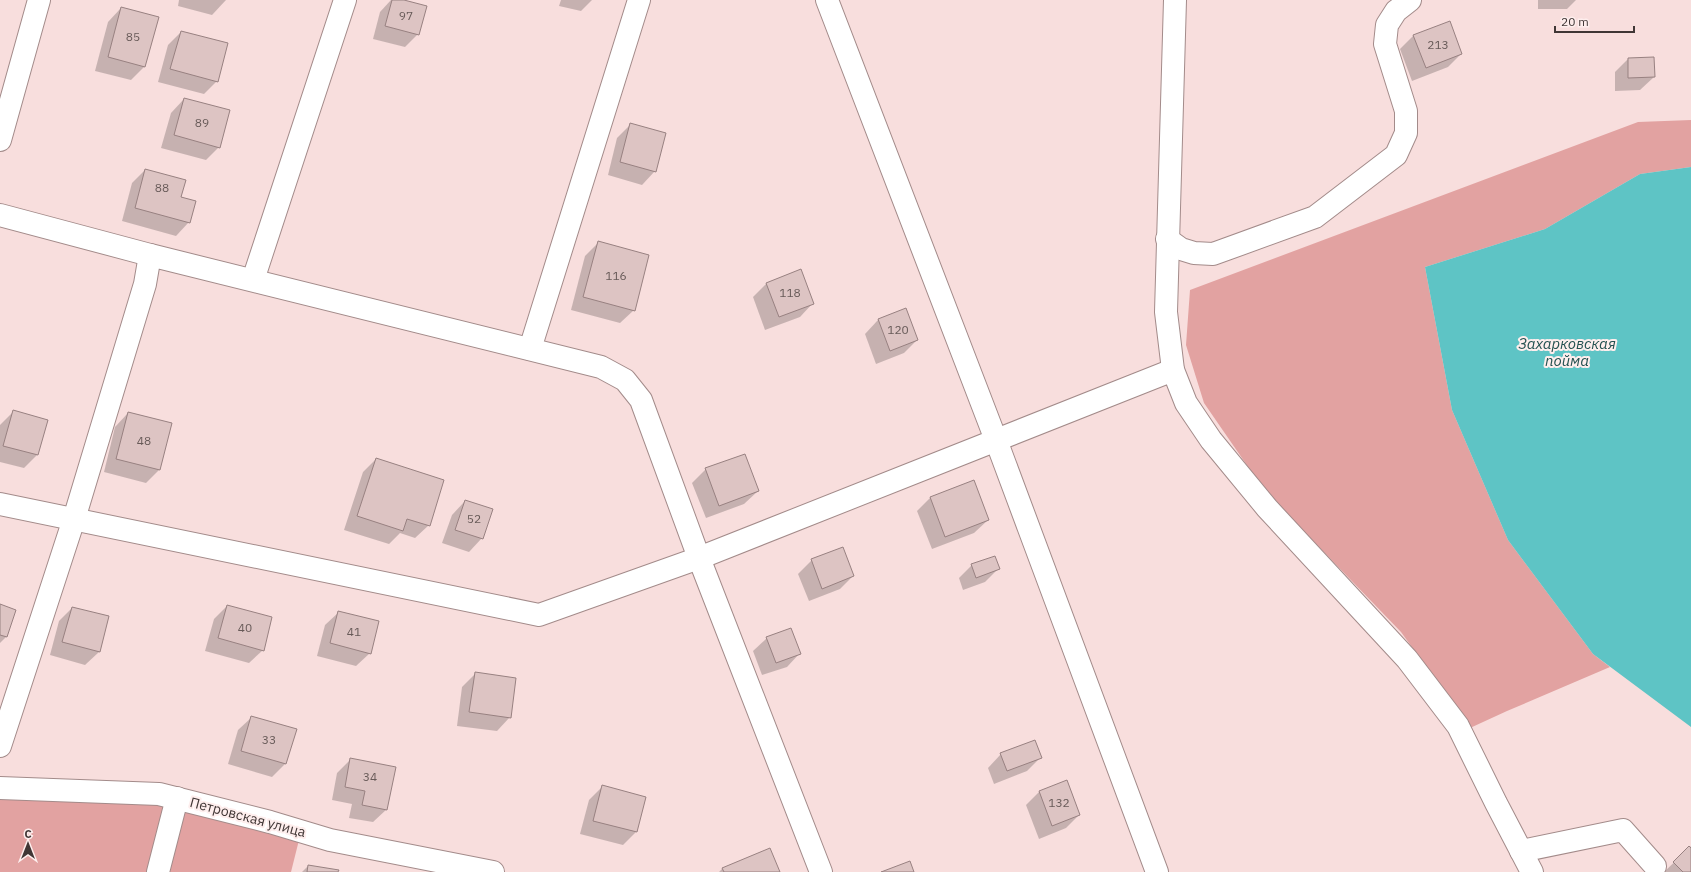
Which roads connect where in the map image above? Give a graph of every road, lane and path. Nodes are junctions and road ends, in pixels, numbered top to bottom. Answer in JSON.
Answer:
{"nodes":[{"id":1,"x":40,"y":0,"type":"edge"},
{"id":2,"x":344,"y":0,"type":"edge"},
{"id":3,"x":639,"y":0,"type":"edge"},
{"id":4,"x":827,"y":0,"type":"edge"},
{"id":5,"x":1175,"y":0,"type":"edge"},
{"id":6,"x":1410,"y":0,"type":"edge"},
{"id":7,"x":0,"y":140,"type":"edge"},
{"id":8,"x":0,"y":215,"type":"edge"},
{"id":9,"x":1167,"y":239,"type":"junction"},
{"id":10,"x":150,"y":255,"type":"junction"},
{"id":11,"x":253,"y":280,"type":"junction"},
{"id":12,"x":530,"y":349,"type":"junction"},
{"id":13,"x":1173,"y":370,"type":"junction"},
{"id":14,"x":996,"y":440,"type":"junction"},
{"id":15,"x":0,"y":504,"type":"edge"},
{"id":16,"x":74,"y":519,"type":"junction"},
{"id":17,"x":699,"y":558,"type":"junction"},
{"id":18,"x":0,"y":746,"type":"edge"},
{"id":19,"x":0,"y":788,"type":"edge"},
{"id":20,"x":177,"y":798,"type":"junction"},
{"id":21,"x":1521,"y":850,"type":"junction"},
{"id":22,"x":1655,"y":866,"type":"dead end"},
{"id":23,"x":486,"y":871,"type":"edge"},
{"id":24,"x":158,"y":872,"type":"edge"},
{"id":25,"x":822,"y":872,"type":"edge"},
{"id":26,"x":1157,"y":872,"type":"edge"},
{"id":27,"x":1532,"y":872,"type":"edge"}],
"edges":[{"from":1,"to":7,"type":"street"},
{"from":2,"to":11,"type":"street"},
{"from":3,"to":12,"type":"street"},
{"from":4,"to":14,"type":"street"},
{"from":5,"to":9,"type":"street"},
{"from":6,"to":9,"type":"street"},
{"from":8,"to":10,"type":"street"},
{"from":9,"to":13,"type":"street"},
{"from":10,"to":11,"type":"street"},
{"from":10,"to":16,"type":"street"},
{"from":11,"to":12,"type":"street"},
{"from":12,"to":17,"type":"street"},
{"from":13,"to":14,"type":"street"},
{"from":13,"to":21,"type":"street"},
{"from":14,"to":17,"type":"street"},
{"from":14,"to":26,"type":"street"},
{"from":15,"to":16,"type":"street"},
{"from":16,"to":17,"type":"street"},
{"from":16,"to":18,"type":"street"},
{"from":17,"to":25,"type":"street"},
{"from":19,"to":20,"type":"street","name":"Петровская улица"},
{"from":20,"to":23,"type":"street","name":"Петровская улица"},
{"from":20,"to":24,"type":"street"},
{"from":21,"to":22,"type":"street"},
{"from":21,"to":27,"type":"street"}]}
